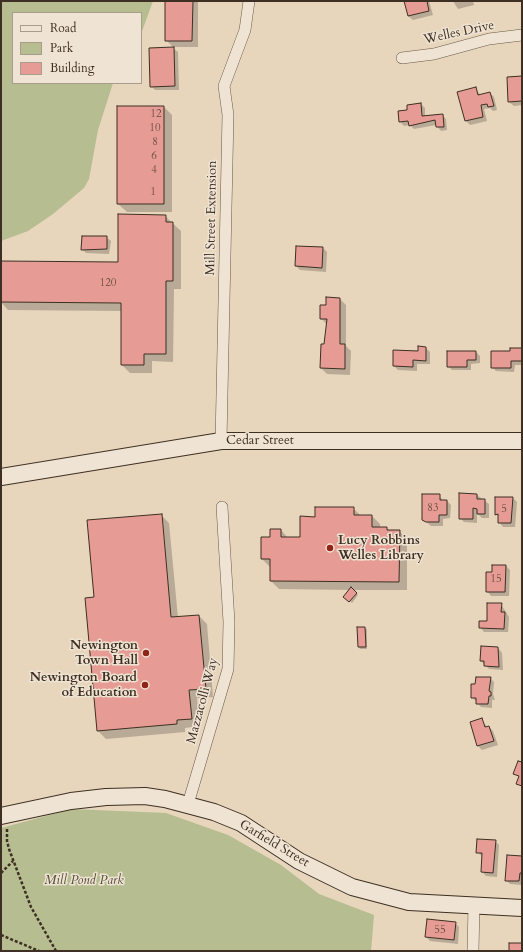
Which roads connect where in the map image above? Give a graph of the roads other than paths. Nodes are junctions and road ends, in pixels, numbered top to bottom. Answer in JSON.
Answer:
{"nodes":[{"id":1,"x":249,"y":1,"type":"edge"},
{"id":2,"x":522,"y":35,"type":"edge"},
{"id":3,"x":402,"y":58,"type":"dead end"},
{"id":4,"x":221,"y":440,"type":"junction"},
{"id":5,"x":522,"y":440,"type":"edge"},
{"id":6,"x":1,"y":477,"type":"edge"},
{"id":7,"x":222,"y":507,"type":"dead end"},
{"id":8,"x":188,"y":804,"type":"junction"},
{"id":9,"x":4,"y":822,"type":"edge"},
{"id":10,"x":474,"y":905,"type":"junction"},
{"id":11,"x":522,"y":908,"type":"edge"},
{"id":12,"x":473,"y":951,"type":"edge"}],
"edges":[{"from":1,"to":4,"type":"street","name":"Mill Street Extension"},
{"from":2,"to":3,"type":"street","name":"Welles Drive"},
{"from":4,"to":5,"type":"street","name":"Cedar Street"},
{"from":4,"to":6,"type":"street","name":"Cedar Street"},
{"from":7,"to":8,"type":"street","name":"Mazzacolli Way"},
{"from":8,"to":9,"type":"street","name":"Garfield Street"},
{"from":8,"to":10,"type":"street","name":"Garfield Street"},
{"from":10,"to":11,"type":"street","name":"Garfield Street"},
{"from":10,"to":12,"type":"street"}]}
